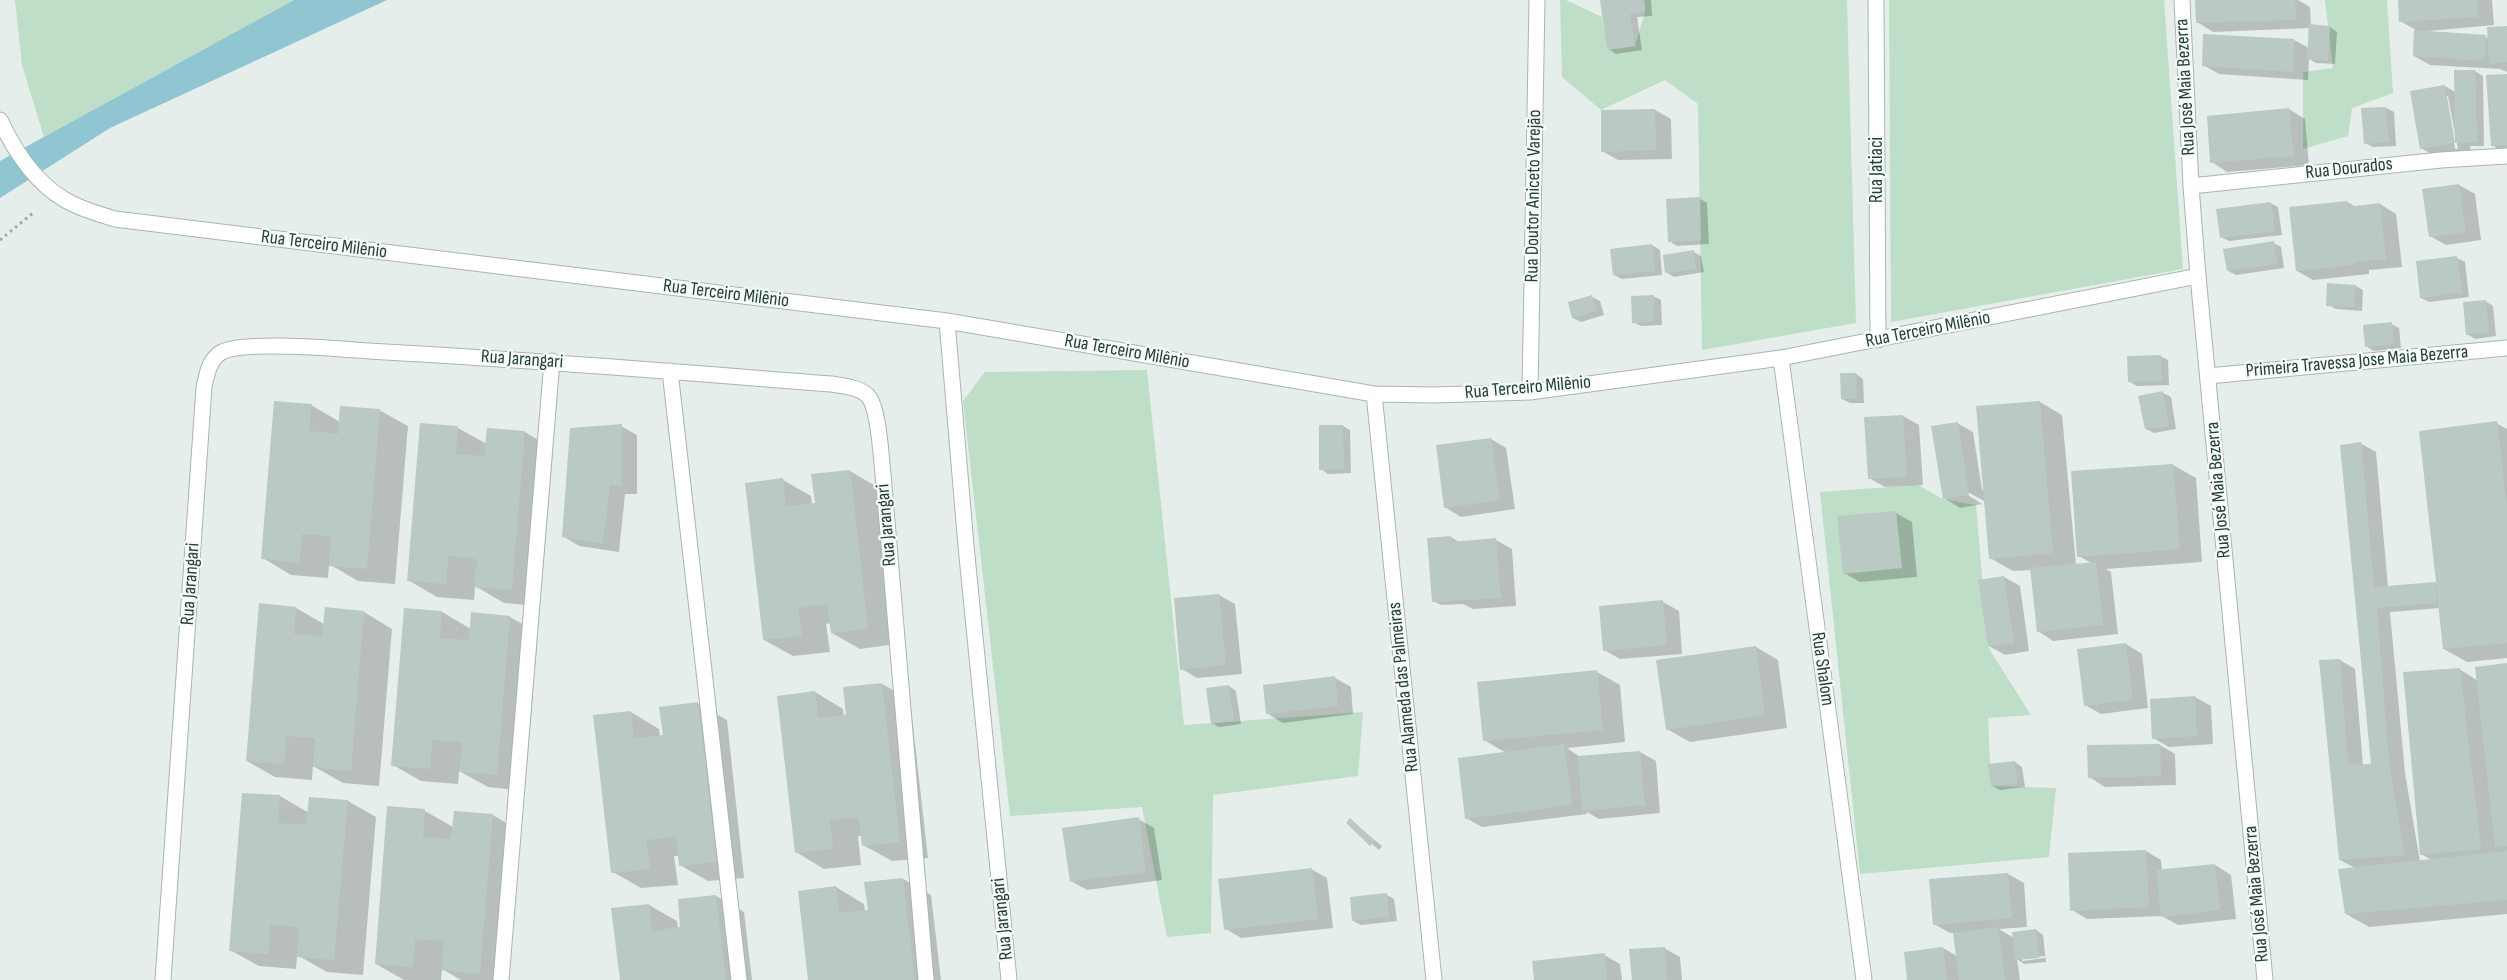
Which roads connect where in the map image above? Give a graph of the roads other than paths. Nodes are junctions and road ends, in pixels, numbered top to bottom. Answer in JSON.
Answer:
{"nodes":[{"id":1,"x":1537,"y":0,"type":"edge"},
{"id":2,"x":1876,"y":0,"type":"edge"},
{"id":3,"x":2182,"y":0,"type":"edge"},
{"id":4,"x":0,"y":120,"type":"edge"},
{"id":5,"x":2507,"y":156,"type":"edge"},
{"id":6,"x":2191,"y":186,"type":"junction"},
{"id":7,"x":2198,"y":276,"type":"junction"},
{"id":8,"x":947,"y":321,"type":"junction"},
{"id":9,"x":1878,"y":340,"type":"junction"},
{"id":10,"x":2507,"y":348,"type":"edge"},
{"id":11,"x":1781,"y":358,"type":"junction"},
{"id":12,"x":552,"y":361,"type":"junction"},
{"id":13,"x":670,"y":371,"type":"junction"},
{"id":14,"x":2208,"y":376,"type":"junction"},
{"id":15,"x":1530,"y":392,"type":"junction"},
{"id":16,"x":1374,"y":394,"type":"junction"},
{"id":17,"x":163,"y":980,"type":"edge"},
{"id":18,"x":501,"y":980,"type":"edge"},
{"id":19,"x":739,"y":980,"type":"edge"},
{"id":20,"x":926,"y":980,"type":"edge"},
{"id":21,"x":1009,"y":980,"type":"edge"},
{"id":22,"x":1434,"y":980,"type":"edge"},
{"id":23,"x":1864,"y":980,"type":"edge"},
{"id":24,"x":2265,"y":980,"type":"edge"}],
"edges":[{"from":1,"to":15,"type":"street","name":"Rua Doutor Aniceto Varejão"},
{"from":2,"to":9,"type":"street","name":"Rua Jatiaci"},
{"from":3,"to":6,"type":"street","name":"Rua José Maia Bezerra"},
{"from":4,"to":8,"type":"street","name":"Rua Terceiro Milênio"},
{"from":5,"to":6,"type":"street","name":"Rua Dourados"},
{"from":6,"to":7,"type":"street","name":"Rua José Maia Bezerra"},
{"from":7,"to":9,"type":"street","name":"Rua Terceiro Milênio"},
{"from":7,"to":14,"type":"street","name":"Rua José Maia Bezerra"},
{"from":8,"to":16,"type":"street","name":"Rua Terceiro Milênio"},
{"from":8,"to":21,"type":"street","name":"Rua Jarangari"},
{"from":9,"to":11,"type":"street","name":"Rua Terceiro Milênio"},
{"from":10,"to":14,"type":"street","name":"Primeira Travessa Jose Maia Bezerra"},
{"from":11,"to":15,"type":"street","name":"Rua Terceiro Milênio"},
{"from":11,"to":23,"type":"street","name":"Rua Shalom"},
{"from":12,"to":13,"type":"street","name":"Rua Jarangari"},
{"from":12,"to":17,"type":"street","name":"Rua Jarangari"},
{"from":12,"to":18,"type":"street"},
{"from":13,"to":19,"type":"street"},
{"from":13,"to":20,"type":"street","name":"Rua Jarangari"},
{"from":14,"to":24,"type":"street","name":"Rua José Maia Bezerra"},
{"from":15,"to":16,"type":"street","name":"Rua Terceiro Milênio"},
{"from":16,"to":22,"type":"street","name":"Rua Alameda das Palmeiras"}]}
